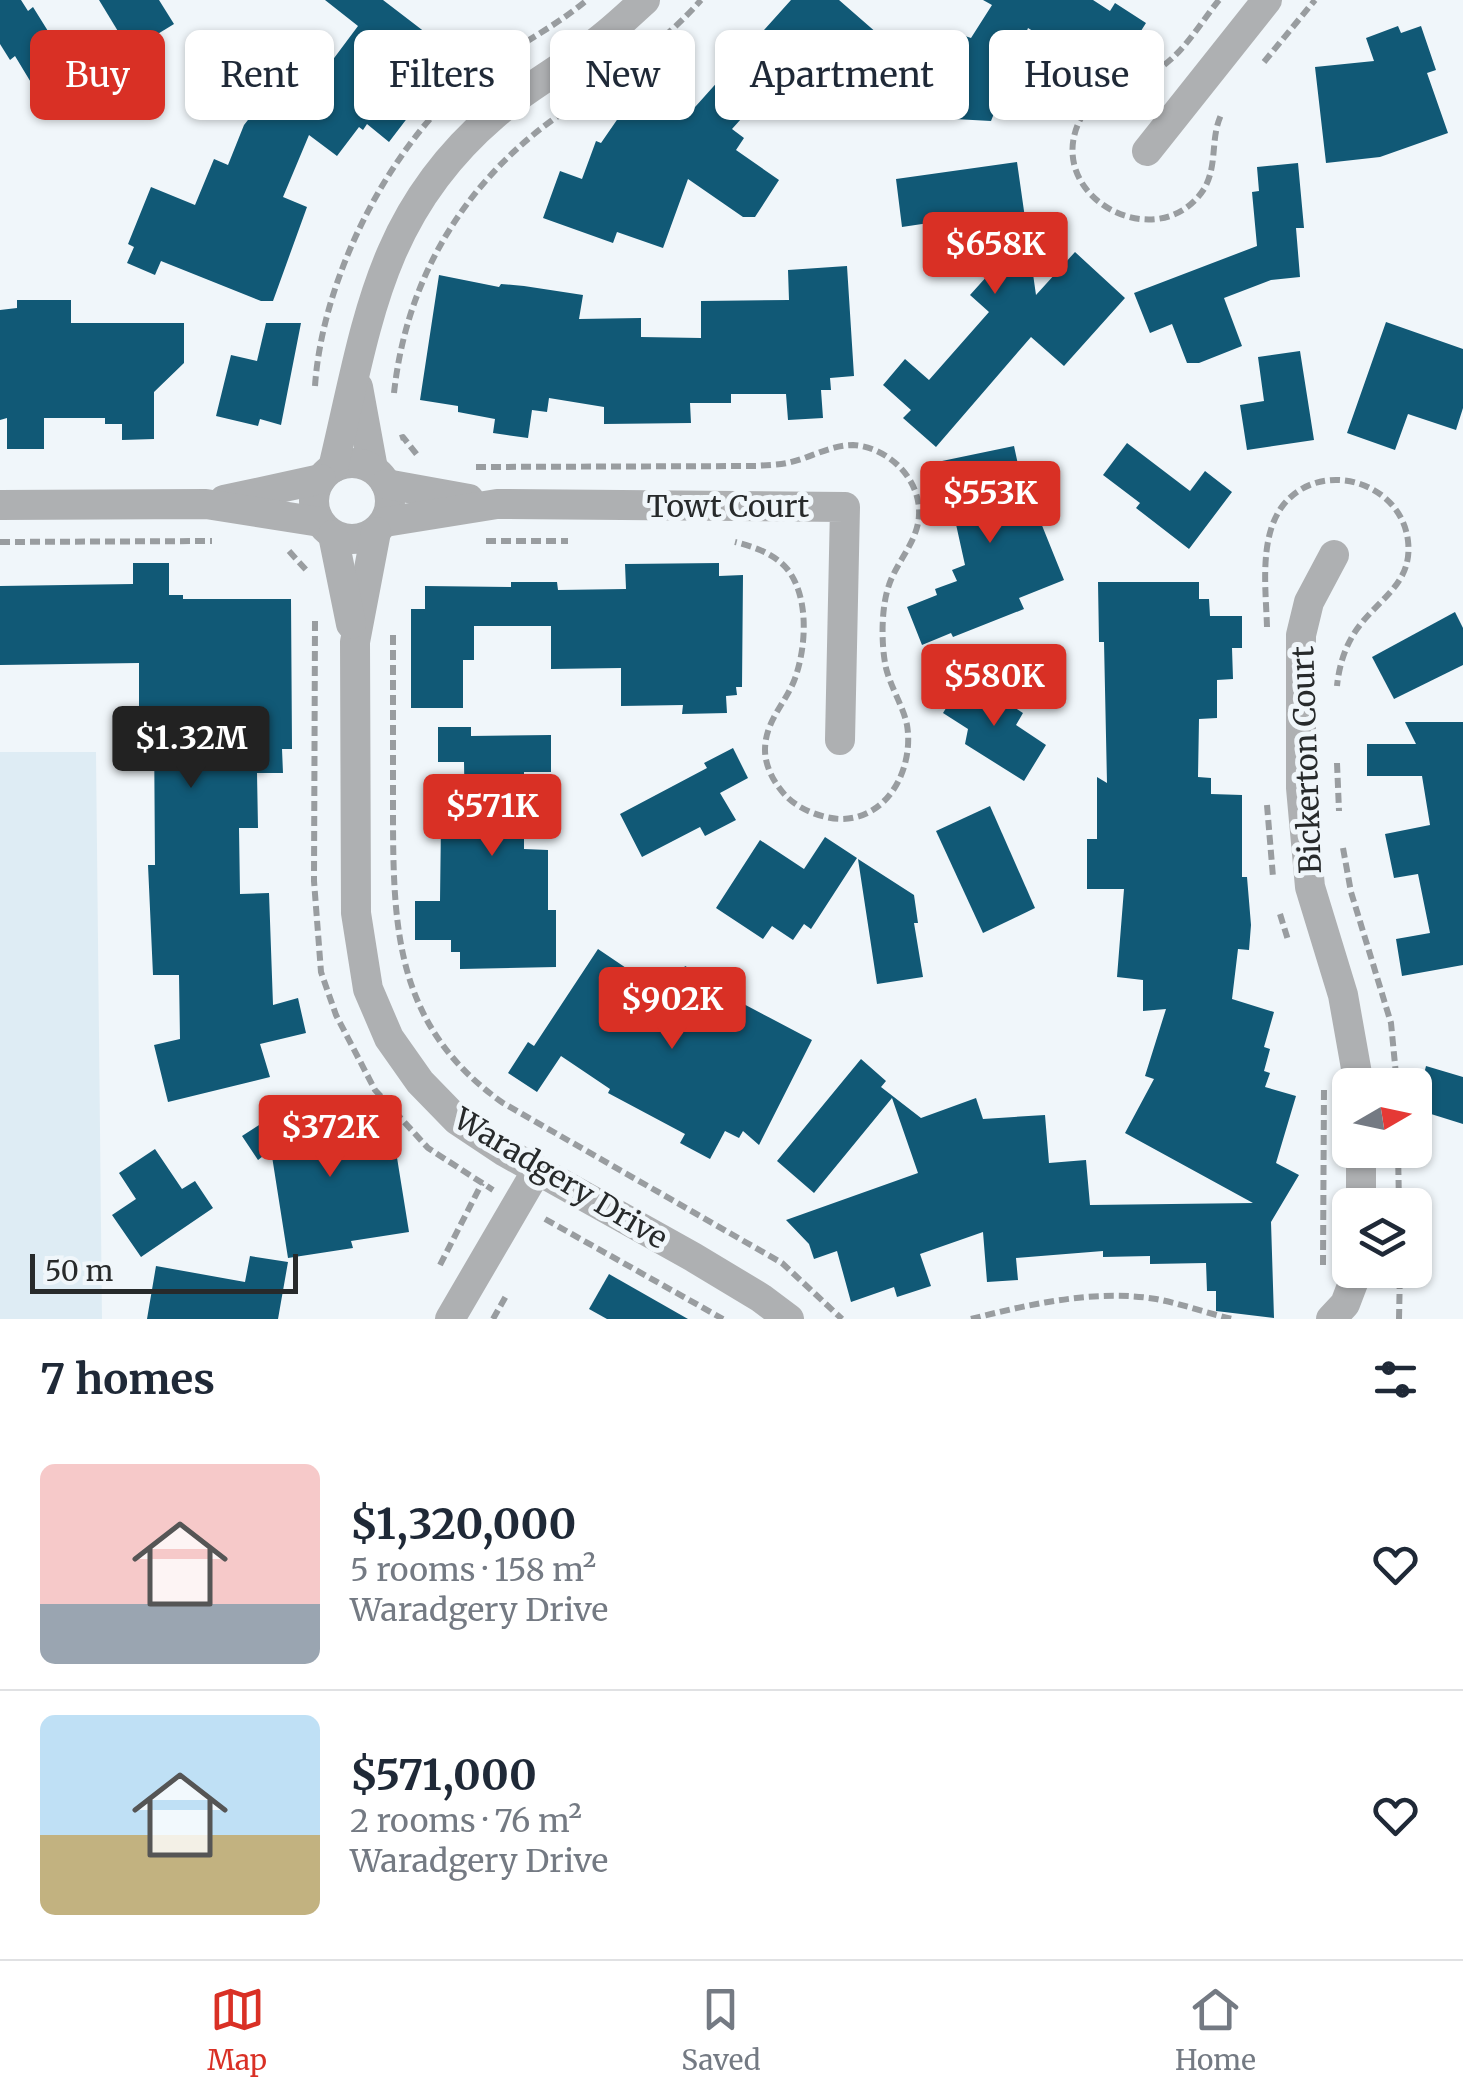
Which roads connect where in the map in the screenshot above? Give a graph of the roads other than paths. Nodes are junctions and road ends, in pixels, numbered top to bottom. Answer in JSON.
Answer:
{"nodes":[{"id":1,"x":645,"y":0,"type":"edge"},
{"id":2,"x":1267,"y":0,"type":"edge"},
{"id":3,"x":1147,"y":151,"type":"dead end"},
{"id":4,"x":356,"y":374,"type":"junction"},
{"id":5,"x":327,"y":473,"type":"junction"},
{"id":6,"x":380,"y":477,"type":"junction"},
{"id":7,"x":0,"y":504,"type":"edge"},
{"id":8,"x":206,"y":504,"type":"junction"},
{"id":9,"x":497,"y":504,"type":"junction"},
{"id":10,"x":380,"y":527,"type":"junction"},
{"id":11,"x":326,"y":528,"type":"junction"},
{"id":12,"x":1334,"y":555,"type":"dead end"},
{"id":13,"x":355,"y":642,"type":"junction"},
{"id":14,"x":840,"y":740,"type":"dead end"},
{"id":15,"x":1356,"y":1068,"type":"edge"},
{"id":16,"x":537,"y":1170,"type":"junction"},
{"id":17,"x":1351,"y":1288,"type":"edge"},
{"id":18,"x":450,"y":1319,"type":"edge"},
{"id":19,"x":789,"y":1319,"type":"edge"},
{"id":20,"x":1332,"y":1319,"type":"edge"}],
"edges":[{"from":1,"to":4,"type":"street"},
{"from":2,"to":3,"type":"street"},
{"from":4,"to":5,"type":"street"},
{"from":4,"to":6,"type":"street"},
{"from":5,"to":6,"type":"street"},
{"from":5,"to":8,"type":"street"},
{"from":5,"to":11,"type":"street"},
{"from":6,"to":9,"type":"street","name":"Towt Court"},
{"from":6,"to":10,"type":"street"},
{"from":7,"to":8,"type":"street"},
{"from":8,"to":11,"type":"street"},
{"from":9,"to":10,"type":"street","name":"Towt Court"},
{"from":9,"to":14,"type":"street","name":"Towt Court"},
{"from":10,"to":11,"type":"street"},
{"from":10,"to":13,"type":"street","name":"Waradgery Drive"},
{"from":11,"to":13,"type":"street","name":"Waradgery Drive"},
{"from":12,"to":15,"type":"street","name":"Bickerton Court"},
{"from":13,"to":16,"type":"street","name":"Waradgery Drive"},
{"from":16,"to":18,"type":"street"},
{"from":16,"to":19,"type":"street","name":"Waradgery Drive"},
{"from":17,"to":20,"type":"street"}]}
